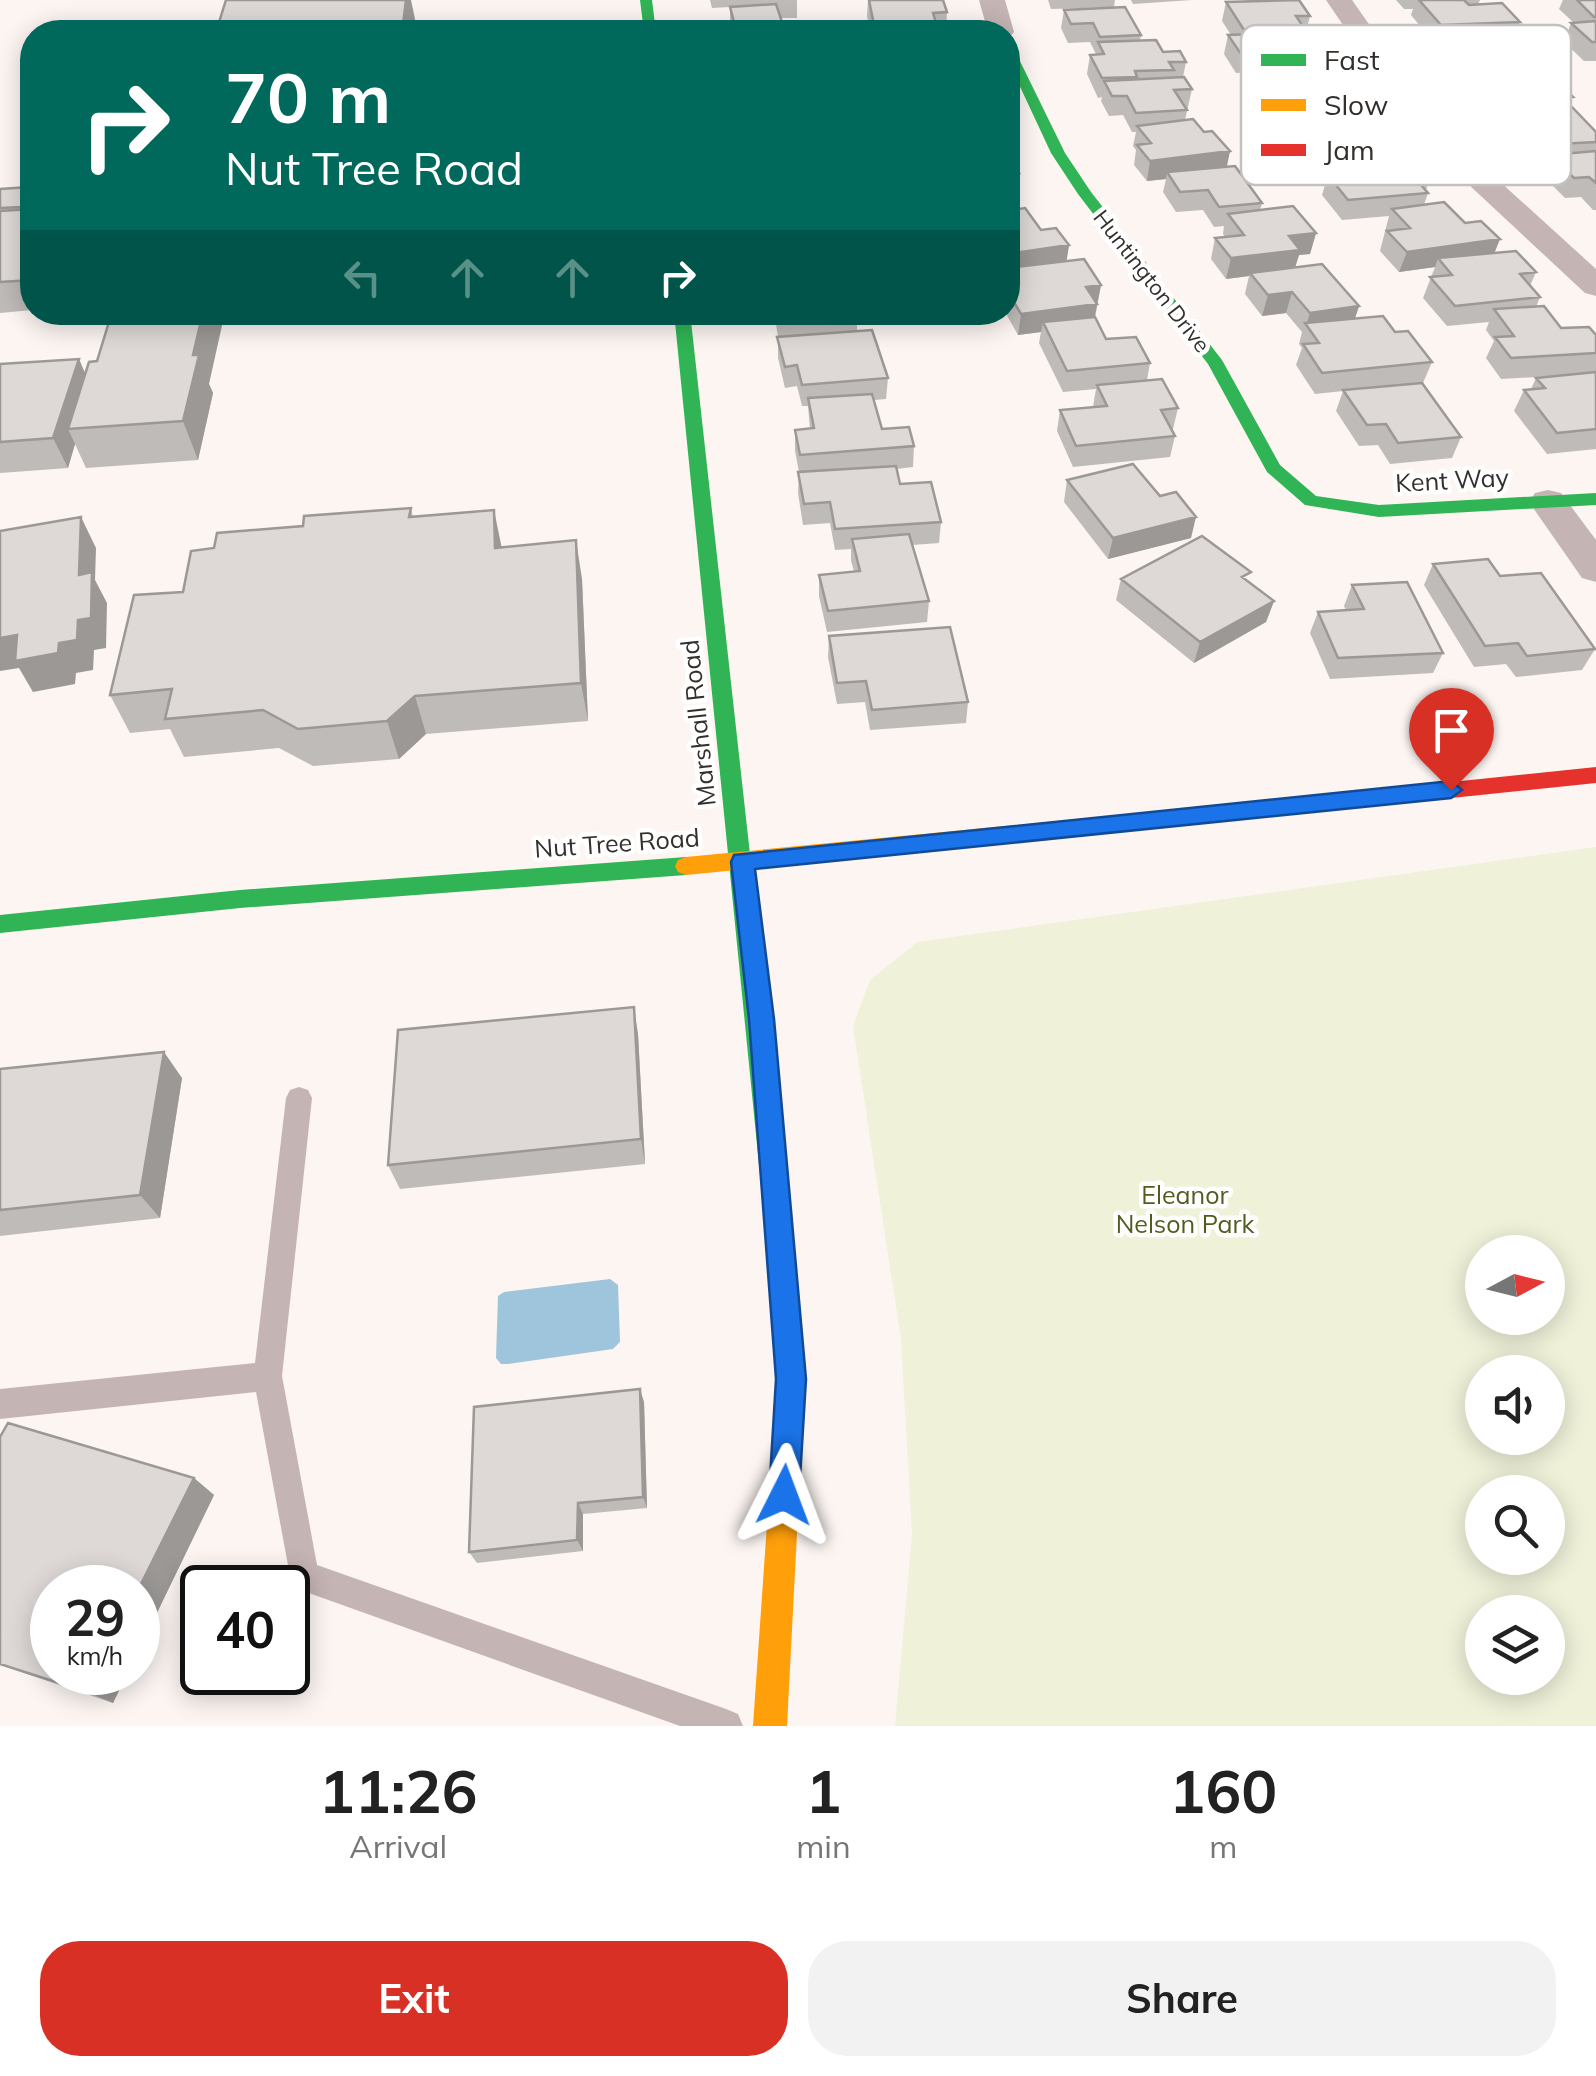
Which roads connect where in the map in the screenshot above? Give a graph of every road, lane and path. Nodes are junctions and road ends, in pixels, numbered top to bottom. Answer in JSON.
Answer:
{"nodes":[{"id":1,"x":1338,"y":0,"type":"edge"},
{"id":2,"x":1355,"y":25,"type":"edge"},
{"id":3,"x":1020,"y":74,"type":"edge"},
{"id":4,"x":1486,"y":185,"type":"edge"},
{"id":5,"x":1596,"y":286,"type":"edge"},
{"id":6,"x":683,"y":325,"type":"edge"},
{"id":7,"x":1596,"y":499,"type":"edge"},
{"id":8,"x":1311,"y":501,"type":"joint"},
{"id":9,"x":1548,"y":502,"type":"junction"},
{"id":10,"x":1596,"y":569,"type":"edge"},
{"id":11,"x":1596,"y":774,"type":"edge"},
{"id":12,"x":742,"y":862,"type":"junction"},
{"id":13,"x":0,"y":924,"type":"edge"},
{"id":14,"x":298,"y":1098,"type":"dead end"},
{"id":15,"x":268,"y":1376,"type":"junction"},
{"id":16,"x":0,"y":1404,"type":"edge"},
{"id":17,"x":726,"y":1726,"type":"edge"},
{"id":18,"x":770,"y":1726,"type":"edge"}],
"edges":[{"from":1,"to":2,"type":"street"},
{"from":3,"to":8,"type":"street","name":"Huntington Drive"},
{"from":4,"to":5,"type":"street"},
{"from":6,"to":12,"type":"street","name":"Marshall Road"},
{"from":7,"to":9,"type":"street","name":"Kent Way"},
{"from":8,"to":9,"type":"street","name":"Kent Way"},
{"from":9,"to":10,"type":"street"},
{"from":11,"to":12,"type":"street","name":"Nut Tree Road"},
{"from":12,"to":13,"type":"street","name":"Nut Tree Road"},
{"from":12,"to":18,"type":"street","name":"Marshall Road"},
{"from":14,"to":15,"type":"lane"},
{"from":15,"to":16,"type":"lane"},
{"from":15,"to":17,"type":"lane"}]}
